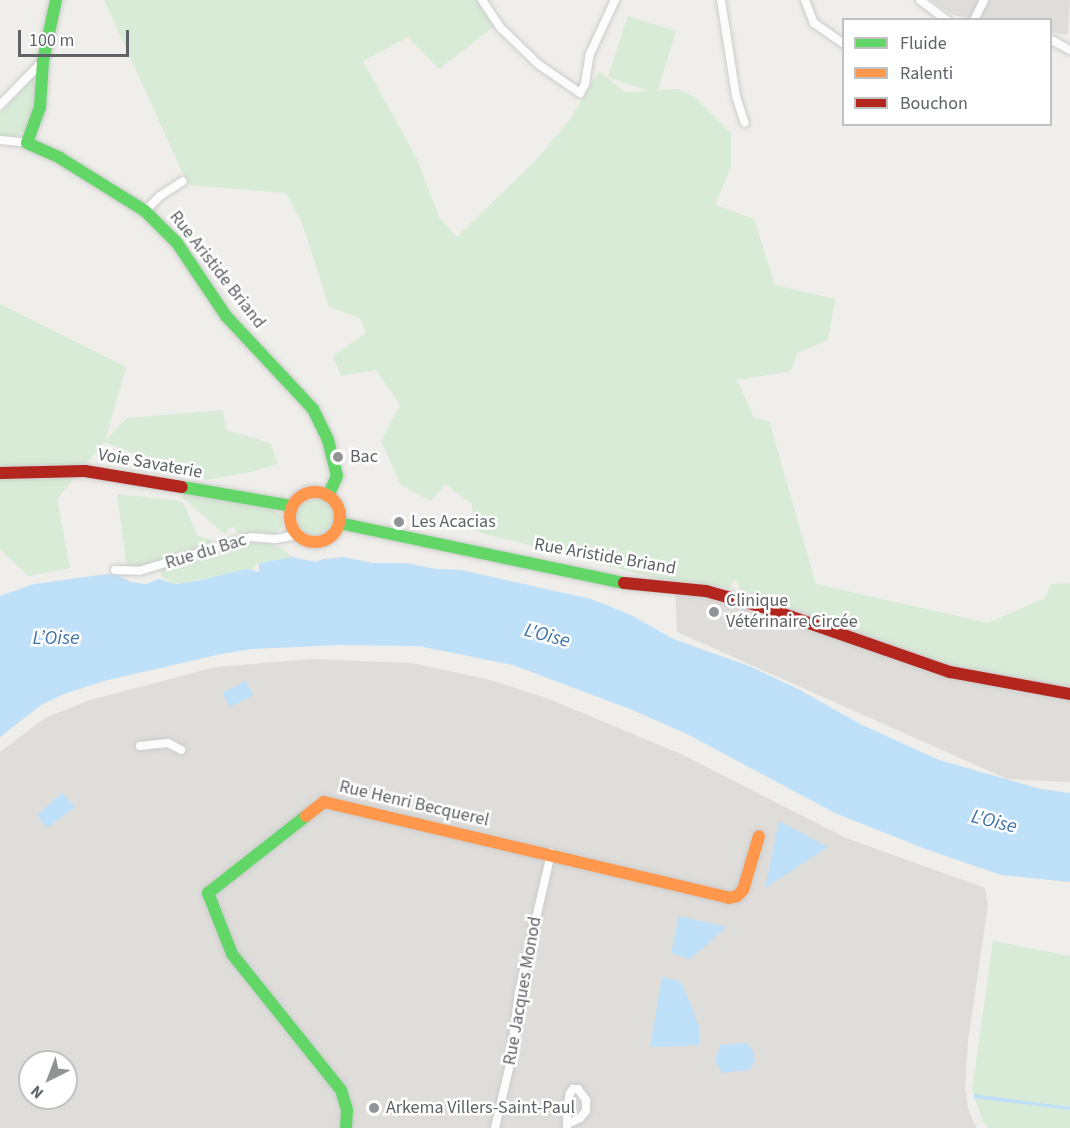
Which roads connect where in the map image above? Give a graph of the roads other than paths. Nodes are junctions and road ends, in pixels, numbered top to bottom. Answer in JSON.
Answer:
{"nodes":[{"id":1,"x":56,"y":0,"type":"edge"},
{"id":2,"x":483,"y":0,"type":"edge"},
{"id":3,"x":615,"y":0,"type":"edge"},
{"id":4,"x":721,"y":0,"type":"edge"},
{"id":5,"x":805,"y":0,"type":"edge"},
{"id":6,"x":920,"y":0,"type":"edge"},
{"id":7,"x":984,"y":0,"type":"edge"},
{"id":8,"x":944,"y":18,"type":"edge"},
{"id":9,"x":975,"y":18,"type":"edge"},
{"id":10,"x":1052,"y":40,"type":"edge"},
{"id":11,"x":842,"y":43,"type":"edge"},
{"id":12,"x":1070,"y":50,"type":"edge"},
{"id":13,"x":43,"y":61,"type":"junction"},
{"id":14,"x":0,"y":105,"type":"edge"},
{"id":15,"x":745,"y":123,"type":"dead end"},
{"id":16,"x":0,"y":140,"type":"edge"},
{"id":17,"x":27,"y":143,"type":"junction"},
{"id":18,"x":183,"y":181,"type":"dead end"},
{"id":19,"x":145,"y":211,"type":"junction"},
{"id":20,"x":0,"y":473,"type":"edge"},
{"id":21,"x":328,"y":496,"type":"junction"},
{"id":22,"x":292,"y":506,"type":"junction"},
{"id":23,"x":339,"y":523,"type":"junction"},
{"id":24,"x":297,"y":535,"type":"junction"},
{"id":25,"x":115,"y":570,"type":"dead end"},
{"id":26,"x":1070,"y":694,"type":"edge"},
{"id":27,"x":140,"y":746,"type":"dead end"},
{"id":28,"x":182,"y":750,"type":"dead end"},
{"id":29,"x":759,"y":836,"type":"dead end"},
{"id":30,"x":551,"y":853,"type":"junction"},
{"id":31,"x":348,"y":1126,"type":"edge"},
{"id":32,"x":495,"y":1128,"type":"edge"}],
"edges":[{"from":1,"to":13,"type":"street"},
{"from":2,"to":3,"type":"street"},
{"from":4,"to":15,"type":"street"},
{"from":5,"to":11,"type":"street"},
{"from":6,"to":8,"type":"street"},
{"from":7,"to":9,"type":"street"},
{"from":10,"to":12,"type":"street"},
{"from":13,"to":14,"type":"street"},
{"from":13,"to":17,"type":"street"},
{"from":16,"to":17,"type":"street"},
{"from":17,"to":19,"type":"street","name":"Rue Aristide Briand"},
{"from":18,"to":19,"type":"street"},
{"from":19,"to":21,"type":"street","name":"Rue Aristide Briand"},
{"from":20,"to":22,"type":"street","name":"Voie Savaterie"},
{"from":21,"to":22,"type":"street"},
{"from":21,"to":23,"type":"street"},
{"from":22,"to":24,"type":"street"},
{"from":23,"to":24,"type":"street"},
{"from":23,"to":26,"type":"street","name":"Rue Aristide Briand"},
{"from":24,"to":25,"type":"street","name":"Rue du Bac"},
{"from":27,"to":28,"type":"street"},
{"from":29,"to":30,"type":"street","name":"Rue Henri Becquerel"},
{"from":30,"to":31,"type":"street","name":"Rue Henri Becquerel"},
{"from":30,"to":32,"type":"street","name":"Rue Jacques Monod"}]}
